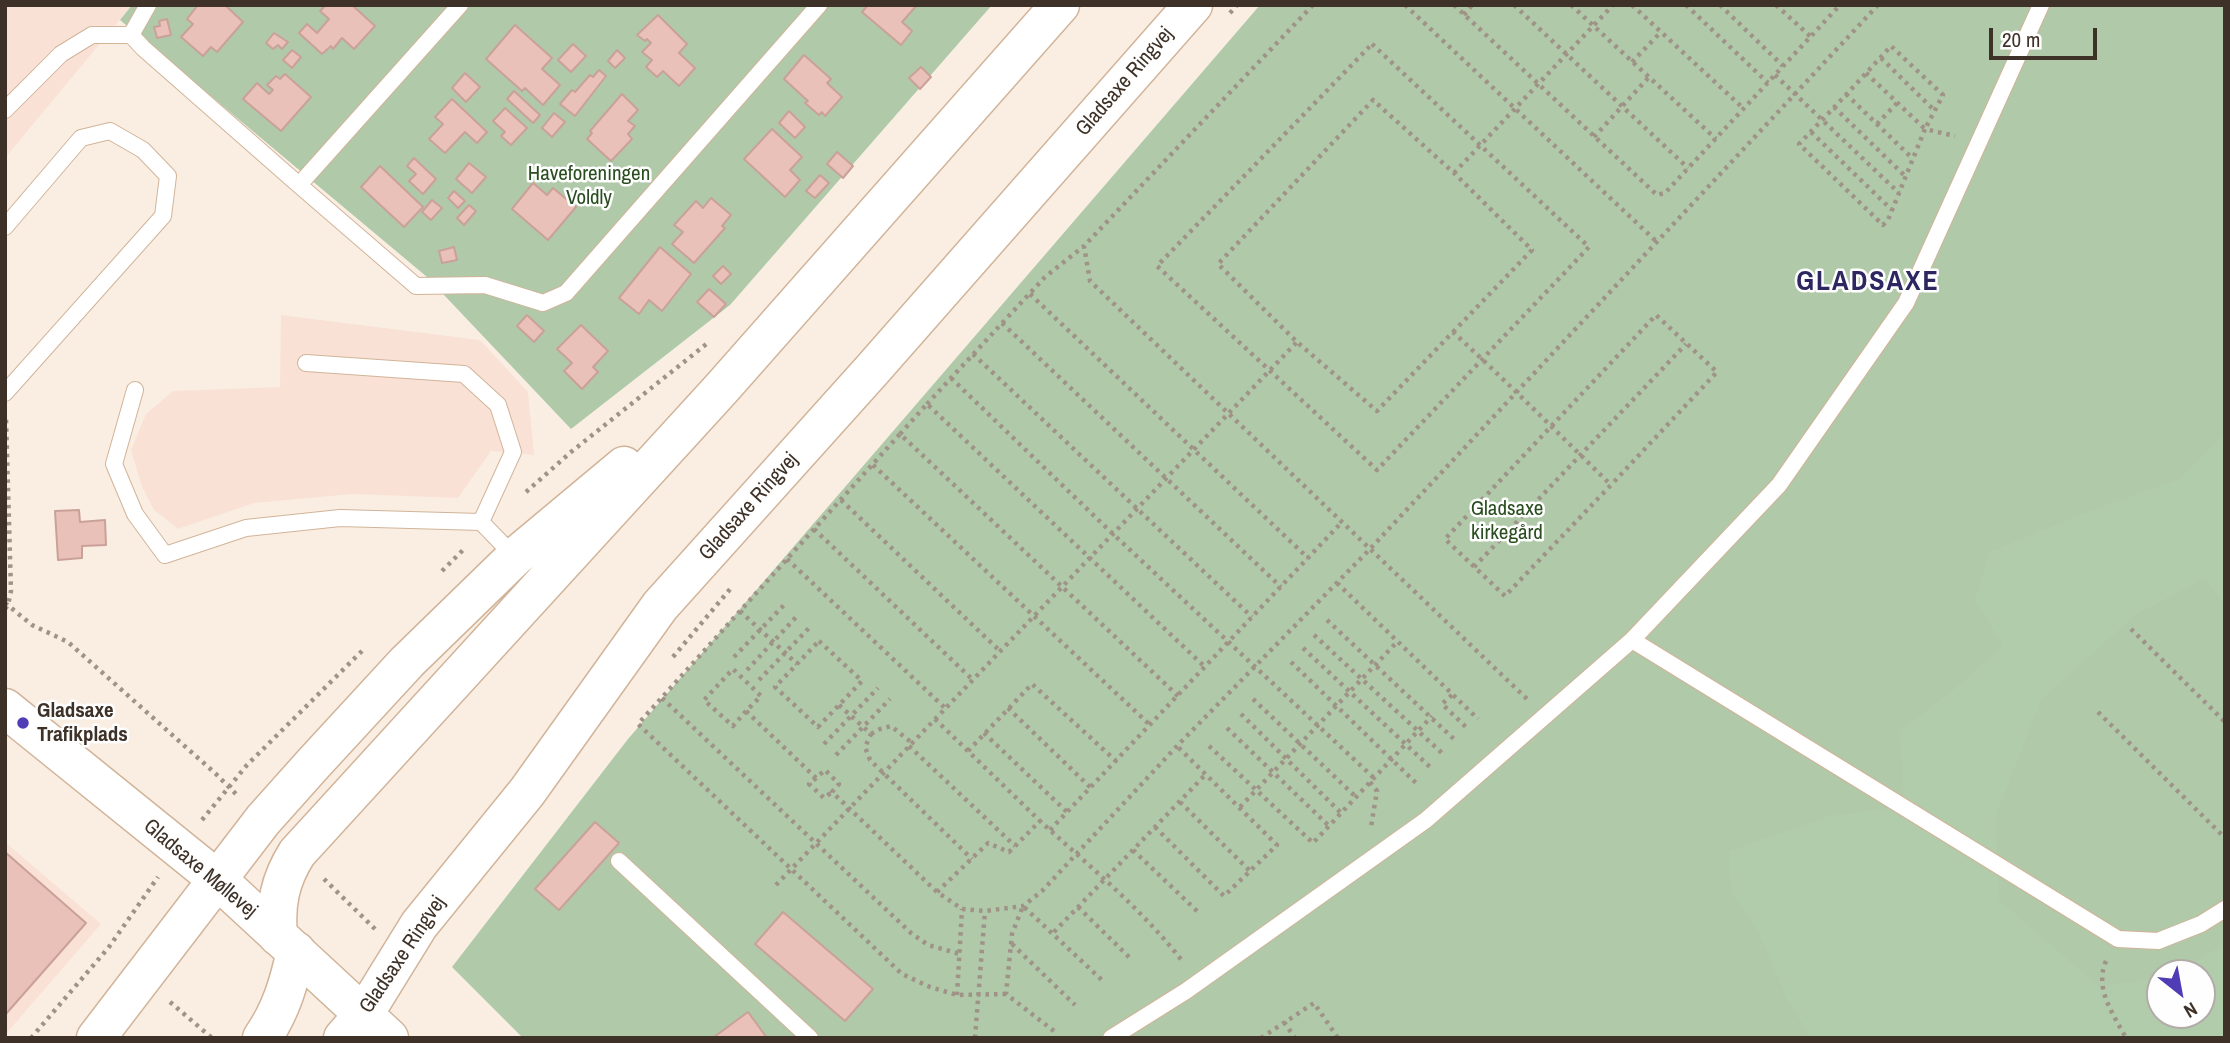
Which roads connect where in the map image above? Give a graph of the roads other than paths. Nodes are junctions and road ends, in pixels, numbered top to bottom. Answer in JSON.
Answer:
{"nodes":[{"id":1,"x":148,"y":5,"type":"edge"},
{"id":2,"x":460,"y":5,"type":"edge"},
{"id":3,"x":818,"y":5,"type":"edge"},
{"id":4,"x":1060,"y":5,"type":"edge"},
{"id":5,"x":2041,"y":5,"type":"edge"},
{"id":6,"x":1210,"y":10,"type":"edge"},
{"id":7,"x":131,"y":35,"type":"junction"},
{"id":8,"x":5,"y":110,"type":"edge"},
{"id":9,"x":299,"y":185,"type":"junction"},
{"id":10,"x":5,"y":227,"type":"edge"},
{"id":11,"x":306,"y":363,"type":"dead end"},
{"id":12,"x":721,"y":388,"type":"junction"},
{"id":13,"x":135,"y":390,"type":"dead end"},
{"id":14,"x":5,"y":393,"type":"edge"},
{"id":15,"x":481,"y":522,"type":"junction"},
{"id":16,"x":515,"y":557,"type":"junction"},
{"id":17,"x":1632,"y":640,"type":"junction"},
{"id":18,"x":5,"y":708,"type":"edge"},
{"id":19,"x":619,"y":861,"type":"dead end"},
{"id":20,"x":218,"y":880,"type":"junction"},
{"id":21,"x":2225,"y":909,"type":"edge"},
{"id":22,"x":287,"y":944,"type":"junction"},
{"id":23,"x":365,"y":1030,"type":"edge"},
{"id":24,"x":96,"y":1038,"type":"edge"},
{"id":25,"x":262,"y":1038,"type":"edge"},
{"id":26,"x":810,"y":1038,"type":"edge"},
{"id":27,"x":1111,"y":1038,"type":"edge"}],
"edges":[{"from":1,"to":7,"type":"lane"},
{"from":2,"to":9,"type":"lane"},
{"from":3,"to":9,"type":"lane"},
{"from":4,"to":12,"type":"main road"},
{"from":5,"to":17,"type":"lane"},
{"from":6,"to":23,"type":"main road","name":"Gladsaxe Ringvej"},
{"from":7,"to":8,"type":"lane"},
{"from":7,"to":9,"type":"lane"},
{"from":10,"to":14,"type":"lane"},
{"from":11,"to":15,"type":"lane"},
{"from":12,"to":16,"type":"main road"},
{"from":12,"to":22,"type":"main road"},
{"from":13,"to":15,"type":"lane"},
{"from":15,"to":16,"type":"lane"},
{"from":16,"to":20,"type":"main road"},
{"from":17,"to":21,"type":"lane"},
{"from":17,"to":27,"type":"lane"},
{"from":18,"to":20,"type":"main road","name":"Gladsaxe Møllevej"},
{"from":19,"to":26,"type":"lane"},
{"from":20,"to":22,"type":"main road","name":"Gladsaxe Møllevej"},
{"from":20,"to":24,"type":"main road"},
{"from":22,"to":23,"type":"main road","name":"Gladsaxe Møllevej"},
{"from":22,"to":25,"type":"main road"}]}
